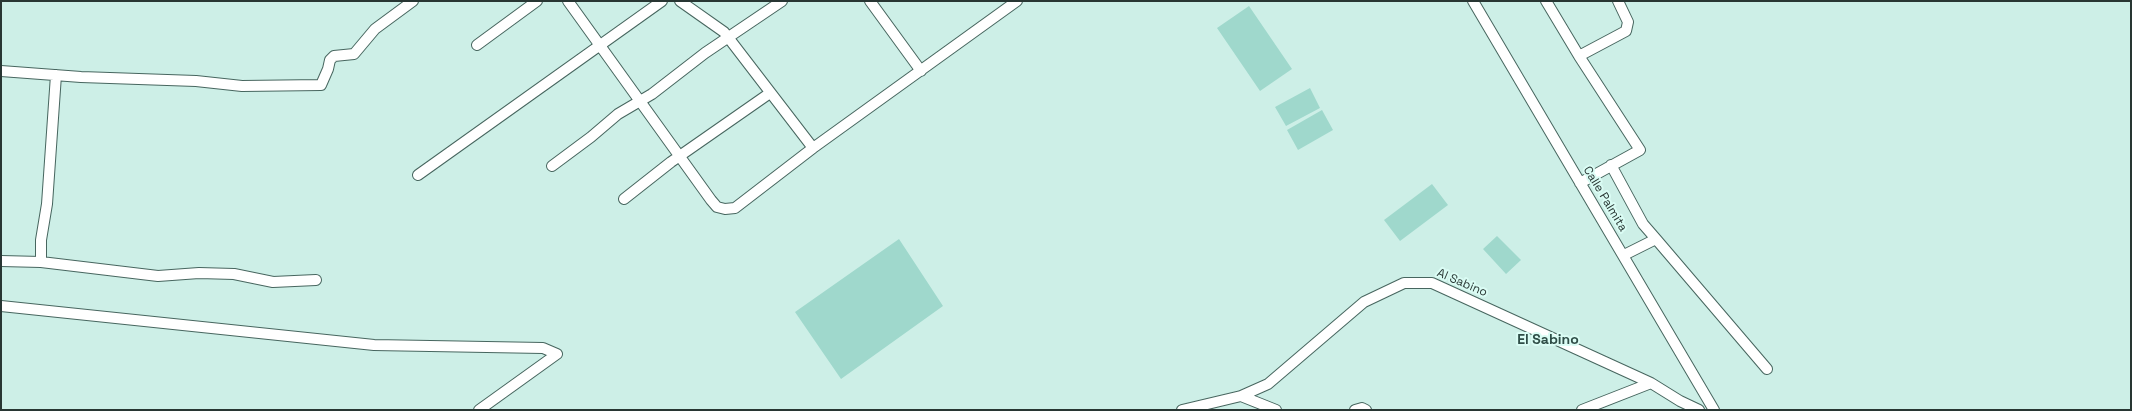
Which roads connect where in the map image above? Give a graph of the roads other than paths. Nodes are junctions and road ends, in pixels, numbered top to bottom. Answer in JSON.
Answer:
{"nodes":[{"id":1,"x":412,"y":1,"type":"edge"},
{"id":2,"x":537,"y":1,"type":"edge"},
{"id":3,"x":568,"y":1,"type":"edge"},
{"id":4,"x":662,"y":1,"type":"edge"},
{"id":5,"x":680,"y":1,"type":"edge"},
{"id":6,"x":782,"y":1,"type":"edge"},
{"id":7,"x":870,"y":1,"type":"edge"},
{"id":8,"x":1017,"y":1,"type":"edge"},
{"id":9,"x":1473,"y":1,"type":"edge"},
{"id":10,"x":1546,"y":1,"type":"edge"},
{"id":11,"x":1618,"y":1,"type":"edge"},
{"id":12,"x":728,"y":38,"type":"junction"},
{"id":13,"x":477,"y":45,"type":"dead end"},
{"id":14,"x":601,"y":45,"type":"junction"},
{"id":15,"x":1578,"y":56,"type":"junction"},
{"id":16,"x":1,"y":71,"type":"edge"},
{"id":17,"x":921,"y":71,"type":"junction"},
{"id":18,"x":56,"y":75,"type":"junction"},
{"id":19,"x":770,"y":93,"type":"junction"},
{"id":20,"x":639,"y":101,"type":"junction"},
{"id":21,"x":813,"y":148,"type":"junction"},
{"id":22,"x":681,"y":156,"type":"junction"},
{"id":23,"x":1611,"y":165,"type":"junction"},
{"id":24,"x":552,"y":166,"type":"dead end"},
{"id":25,"x":418,"y":175,"type":"dead end"},
{"id":26,"x":1580,"y":183,"type":"junction"},
{"id":27,"x":624,"y":199,"type":"dead end"},
{"id":28,"x":1656,"y":239,"type":"junction"},
{"id":29,"x":1624,"y":255,"type":"junction"},
{"id":30,"x":1,"y":261,"type":"edge"},
{"id":31,"x":41,"y":262,"type":"junction"},
{"id":32,"x":316,"y":280,"type":"dead end"},
{"id":33,"x":1,"y":306,"type":"edge"},
{"id":34,"x":1767,"y":369,"type":"dead end"},
{"id":35,"x":1651,"y":383,"type":"junction"},
{"id":36,"x":1241,"y":396,"type":"junction"},
{"id":37,"x":479,"y":410,"type":"edge"},
{"id":38,"x":1182,"y":410,"type":"edge"},
{"id":39,"x":1276,"y":410,"type":"edge"},
{"id":40,"x":1355,"y":410,"type":"edge"},
{"id":41,"x":1366,"y":410,"type":"edge"},
{"id":42,"x":1582,"y":410,"type":"edge"},
{"id":43,"x":1699,"y":410,"type":"edge"},
{"id":44,"x":1714,"y":410,"type":"edge"}],
"edges":[{"from":1,"to":18,"type":"street"},
{"from":2,"to":13,"type":"street"},
{"from":3,"to":14,"type":"street"},
{"from":4,"to":14,"type":"street"},
{"from":5,"to":12,"type":"street"},
{"from":6,"to":12,"type":"street"},
{"from":7,"to":17,"type":"street"},
{"from":8,"to":17,"type":"street"},
{"from":9,"to":26,"type":"street","name":"Calle Palmita"},
{"from":10,"to":15,"type":"street"},
{"from":11,"to":15,"type":"street"},
{"from":12,"to":19,"type":"street"},
{"from":12,"to":20,"type":"street"},
{"from":14,"to":20,"type":"street"},
{"from":14,"to":25,"type":"street"},
{"from":15,"to":23,"type":"street"},
{"from":16,"to":18,"type":"street"},
{"from":17,"to":21,"type":"street"},
{"from":18,"to":31,"type":"street"},
{"from":19,"to":21,"type":"street"},
{"from":19,"to":22,"type":"street"},
{"from":20,"to":22,"type":"street"},
{"from":20,"to":24,"type":"street"},
{"from":21,"to":22,"type":"street"},
{"from":22,"to":27,"type":"street"},
{"from":23,"to":26,"type":"street"},
{"from":23,"to":28,"type":"street"},
{"from":26,"to":29,"type":"street","name":"Calle Palmita"},
{"from":28,"to":29,"type":"street"},
{"from":28,"to":34,"type":"street"},
{"from":29,"to":44,"type":"street","name":"Calle Palmita"},
{"from":30,"to":31,"type":"street"},
{"from":31,"to":32,"type":"street"},
{"from":33,"to":37,"type":"street"},
{"from":35,"to":36,"type":"street","name":"Al Sabino"},
{"from":35,"to":42,"type":"street"},
{"from":35,"to":43,"type":"street","name":"Al Sabino"},
{"from":36,"to":38,"type":"street","name":"Al Sabino"},
{"from":36,"to":39,"type":"street"},
{"from":40,"to":41,"type":"street"}]}
